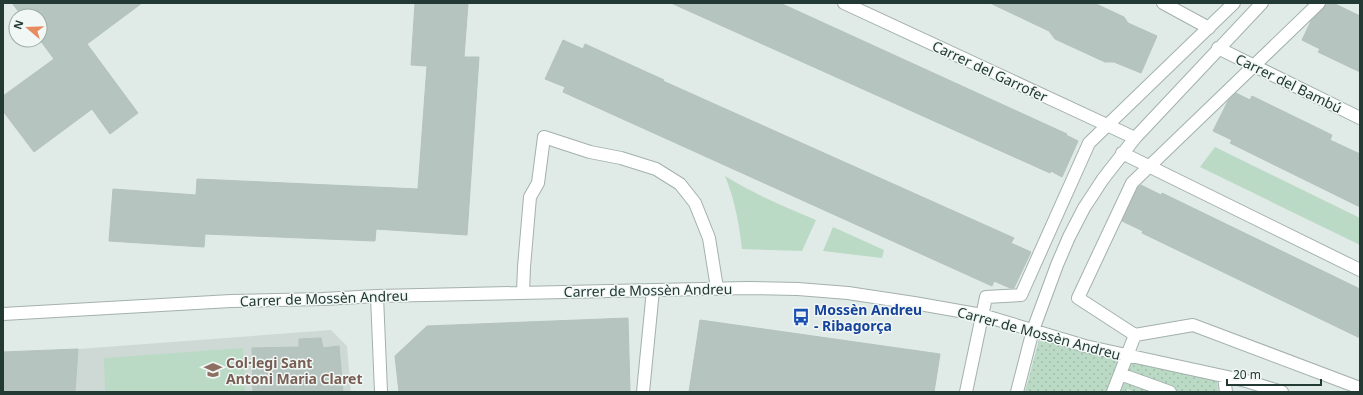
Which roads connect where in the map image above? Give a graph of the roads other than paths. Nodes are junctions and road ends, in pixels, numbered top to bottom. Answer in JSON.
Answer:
{"nodes":[{"id":1,"x":844,"y":3,"type":"edge"},
{"id":2,"x":1163,"y":3,"type":"edge"},
{"id":3,"x":1234,"y":3,"type":"edge"},
{"id":4,"x":1262,"y":3,"type":"edge"},
{"id":5,"x":1319,"y":3,"type":"edge"},
{"id":6,"x":1209,"y":28,"type":"junction"},
{"id":7,"x":1218,"y":48,"type":"junction"},
{"id":8,"x":1254,"y":65,"type":"junction"},
{"id":9,"x":1360,"y":118,"type":"edge"},
{"id":10,"x":1107,"y":125,"type":"junction"},
{"id":11,"x":1135,"y":138,"type":"junction"},
{"id":12,"x":1122,"y":153,"type":"junction"},
{"id":13,"x":1149,"y":166,"type":"junction"},
{"id":14,"x":1360,"y":270,"type":"edge"},
{"id":15,"x":717,"y":288,"type":"junction"},
{"id":16,"x":654,"y":290,"type":"junction"},
{"id":17,"x":523,"y":292,"type":"junction"},
{"id":18,"x":377,"y":296,"type":"junction"},
{"id":19,"x":3,"y":314,"type":"edge"},
{"id":20,"x":982,"y":315,"type":"junction"},
{"id":21,"x":1033,"y":330,"type":"junction"},
{"id":22,"x":1135,"y":335,"type":"junction"},
{"id":23,"x":1127,"y":356,"type":"junction"},
{"id":24,"x":1120,"y":374,"type":"junction"},
{"id":25,"x":1224,"y":377,"type":"junction"},
{"id":26,"x":1360,"y":388,"type":"edge"},
{"id":27,"x":382,"y":392,"type":"edge"},
{"id":28,"x":643,"y":392,"type":"edge"},
{"id":29,"x":966,"y":392,"type":"edge"},
{"id":30,"x":1016,"y":392,"type":"edge"},
{"id":31,"x":1113,"y":392,"type":"edge"},
{"id":32,"x":1170,"y":392,"type":"edge"},
{"id":33,"x":1226,"y":392,"type":"edge"},
{"id":34,"x":1282,"y":392,"type":"edge"}],
"edges":[{"from":1,"to":10,"type":"street","name":"Carrer del Garrofer"},
{"from":2,"to":6,"type":"street"},
{"from":3,"to":6,"type":"street"},
{"from":4,"to":7,"type":"street"},
{"from":5,"to":8,"type":"street"},
{"from":6,"to":10,"type":"street"},
{"from":7,"to":8,"type":"street","name":"Carrer del Bambú"},
{"from":7,"to":11,"type":"street"},
{"from":8,"to":9,"type":"street","name":"Carrer del Bambú"},
{"from":8,"to":13,"type":"street"},
{"from":10,"to":11,"type":"street","name":"Carrer del Garrofer"},
{"from":10,"to":20,"type":"street"},
{"from":11,"to":12,"type":"street"},
{"from":12,"to":13,"type":"street"},
{"from":12,"to":21,"type":"street"},
{"from":13,"to":14,"type":"street"},
{"from":13,"to":22,"type":"street"},
{"from":15,"to":16,"type":"street","name":"Carrer de Mossèn Andreu"},
{"from":15,"to":17,"type":"street"},
{"from":15,"to":20,"type":"street","name":"Carrer de Mossèn Andreu"},
{"from":16,"to":17,"type":"street","name":"Carrer de Mossèn Andreu"},
{"from":16,"to":28,"type":"street"},
{"from":17,"to":18,"type":"street","name":"Carrer de Mossèn Andreu"},
{"from":18,"to":19,"type":"street","name":"Carrer de Mossèn Andreu"},
{"from":18,"to":27,"type":"street"},
{"from":20,"to":21,"type":"street","name":"Carrer de Mossèn Andreu"},
{"from":20,"to":29,"type":"street"},
{"from":21,"to":23,"type":"street","name":"Carrer de Mossèn Andreu"},
{"from":21,"to":30,"type":"street"},
{"from":22,"to":23,"type":"street"},
{"from":22,"to":26,"type":"street"},
{"from":23,"to":24,"type":"street"},
{"from":23,"to":25,"type":"street","name":"Carrer de Mossèn Andreu"},
{"from":24,"to":31,"type":"street"},
{"from":24,"to":32,"type":"street"},
{"from":25,"to":33,"type":"street"},
{"from":25,"to":34,"type":"street","name":"Carrer de Mossèn Andreu"}]}
